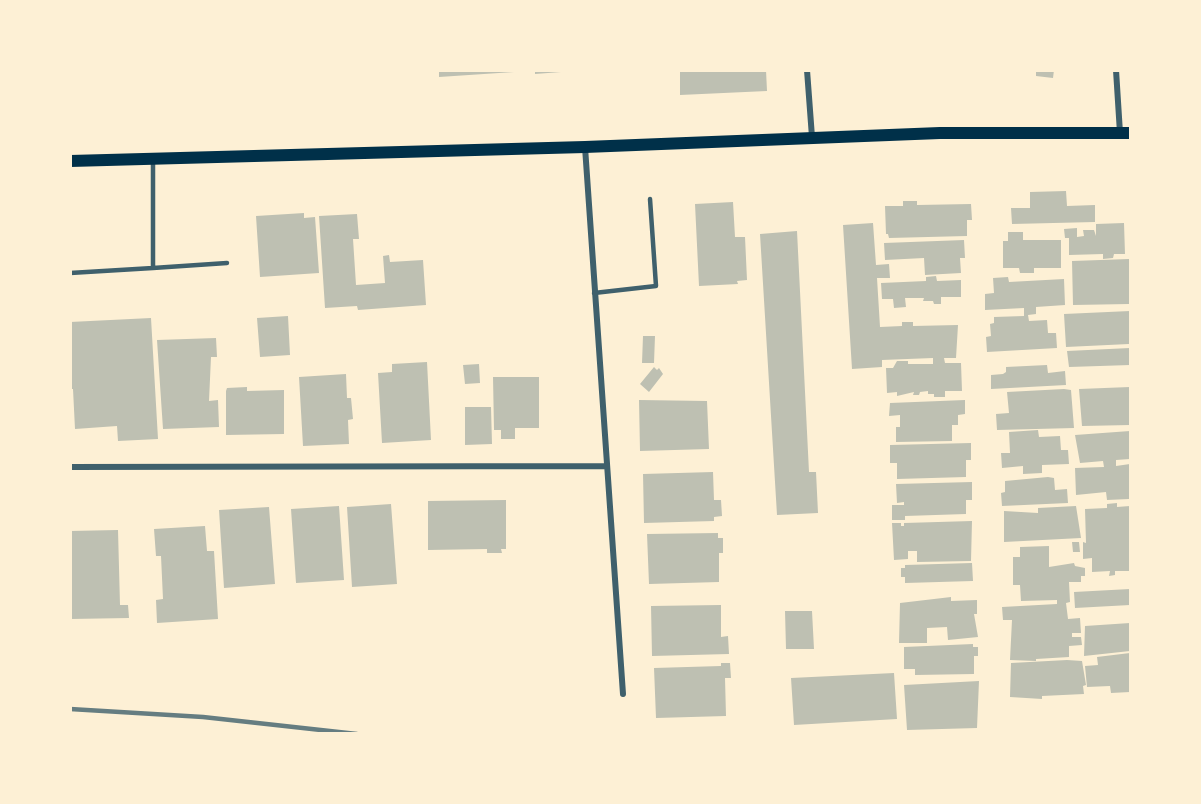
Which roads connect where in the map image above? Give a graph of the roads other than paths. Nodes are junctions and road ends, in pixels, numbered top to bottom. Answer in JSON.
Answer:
{"nodes":[{"id":1,"x":807,"y":70,"type":"edge"},
{"id":2,"x":1116,"y":70,"type":"edge"},
{"id":3,"x":1125,"y":133,"type":"edge"},
{"id":4,"x":812,"y":138,"type":"junction"},
{"id":5,"x":585,"y":147,"type":"junction"},
{"id":6,"x":153,"y":159,"type":"junction"},
{"id":7,"x":70,"y":161,"type":"edge"},
{"id":8,"x":650,"y":199,"type":"dead end"},
{"id":9,"x":227,"y":263,"type":"dead end"},
{"id":10,"x":153,"y":268,"type":"junction"},
{"id":11,"x":70,"y":273,"type":"edge"},
{"id":12,"x":594,"y":293,"type":"junction"},
{"id":13,"x":605,"y":466,"type":"junction"},
{"id":14,"x":70,"y":467,"type":"edge"},
{"id":15,"x":622,"y":693,"type":"dead end"}],
"edges":[{"from":1,"to":4,"type":"street"},
{"from":2,"to":3,"type":"street"},
{"from":3,"to":4,"type":"main road"},
{"from":4,"to":5,"type":"main road"},
{"from":5,"to":6,"type":"main road"},
{"from":5,"to":12,"type":"street"},
{"from":6,"to":7,"type":"main road"},
{"from":6,"to":10,"type":"lane"},
{"from":8,"to":12,"type":"lane"},
{"from":9,"to":10,"type":"lane"},
{"from":10,"to":11,"type":"lane"},
{"from":12,"to":13,"type":"street"},
{"from":13,"to":14,"type":"street"},
{"from":13,"to":15,"type":"street"}]}
